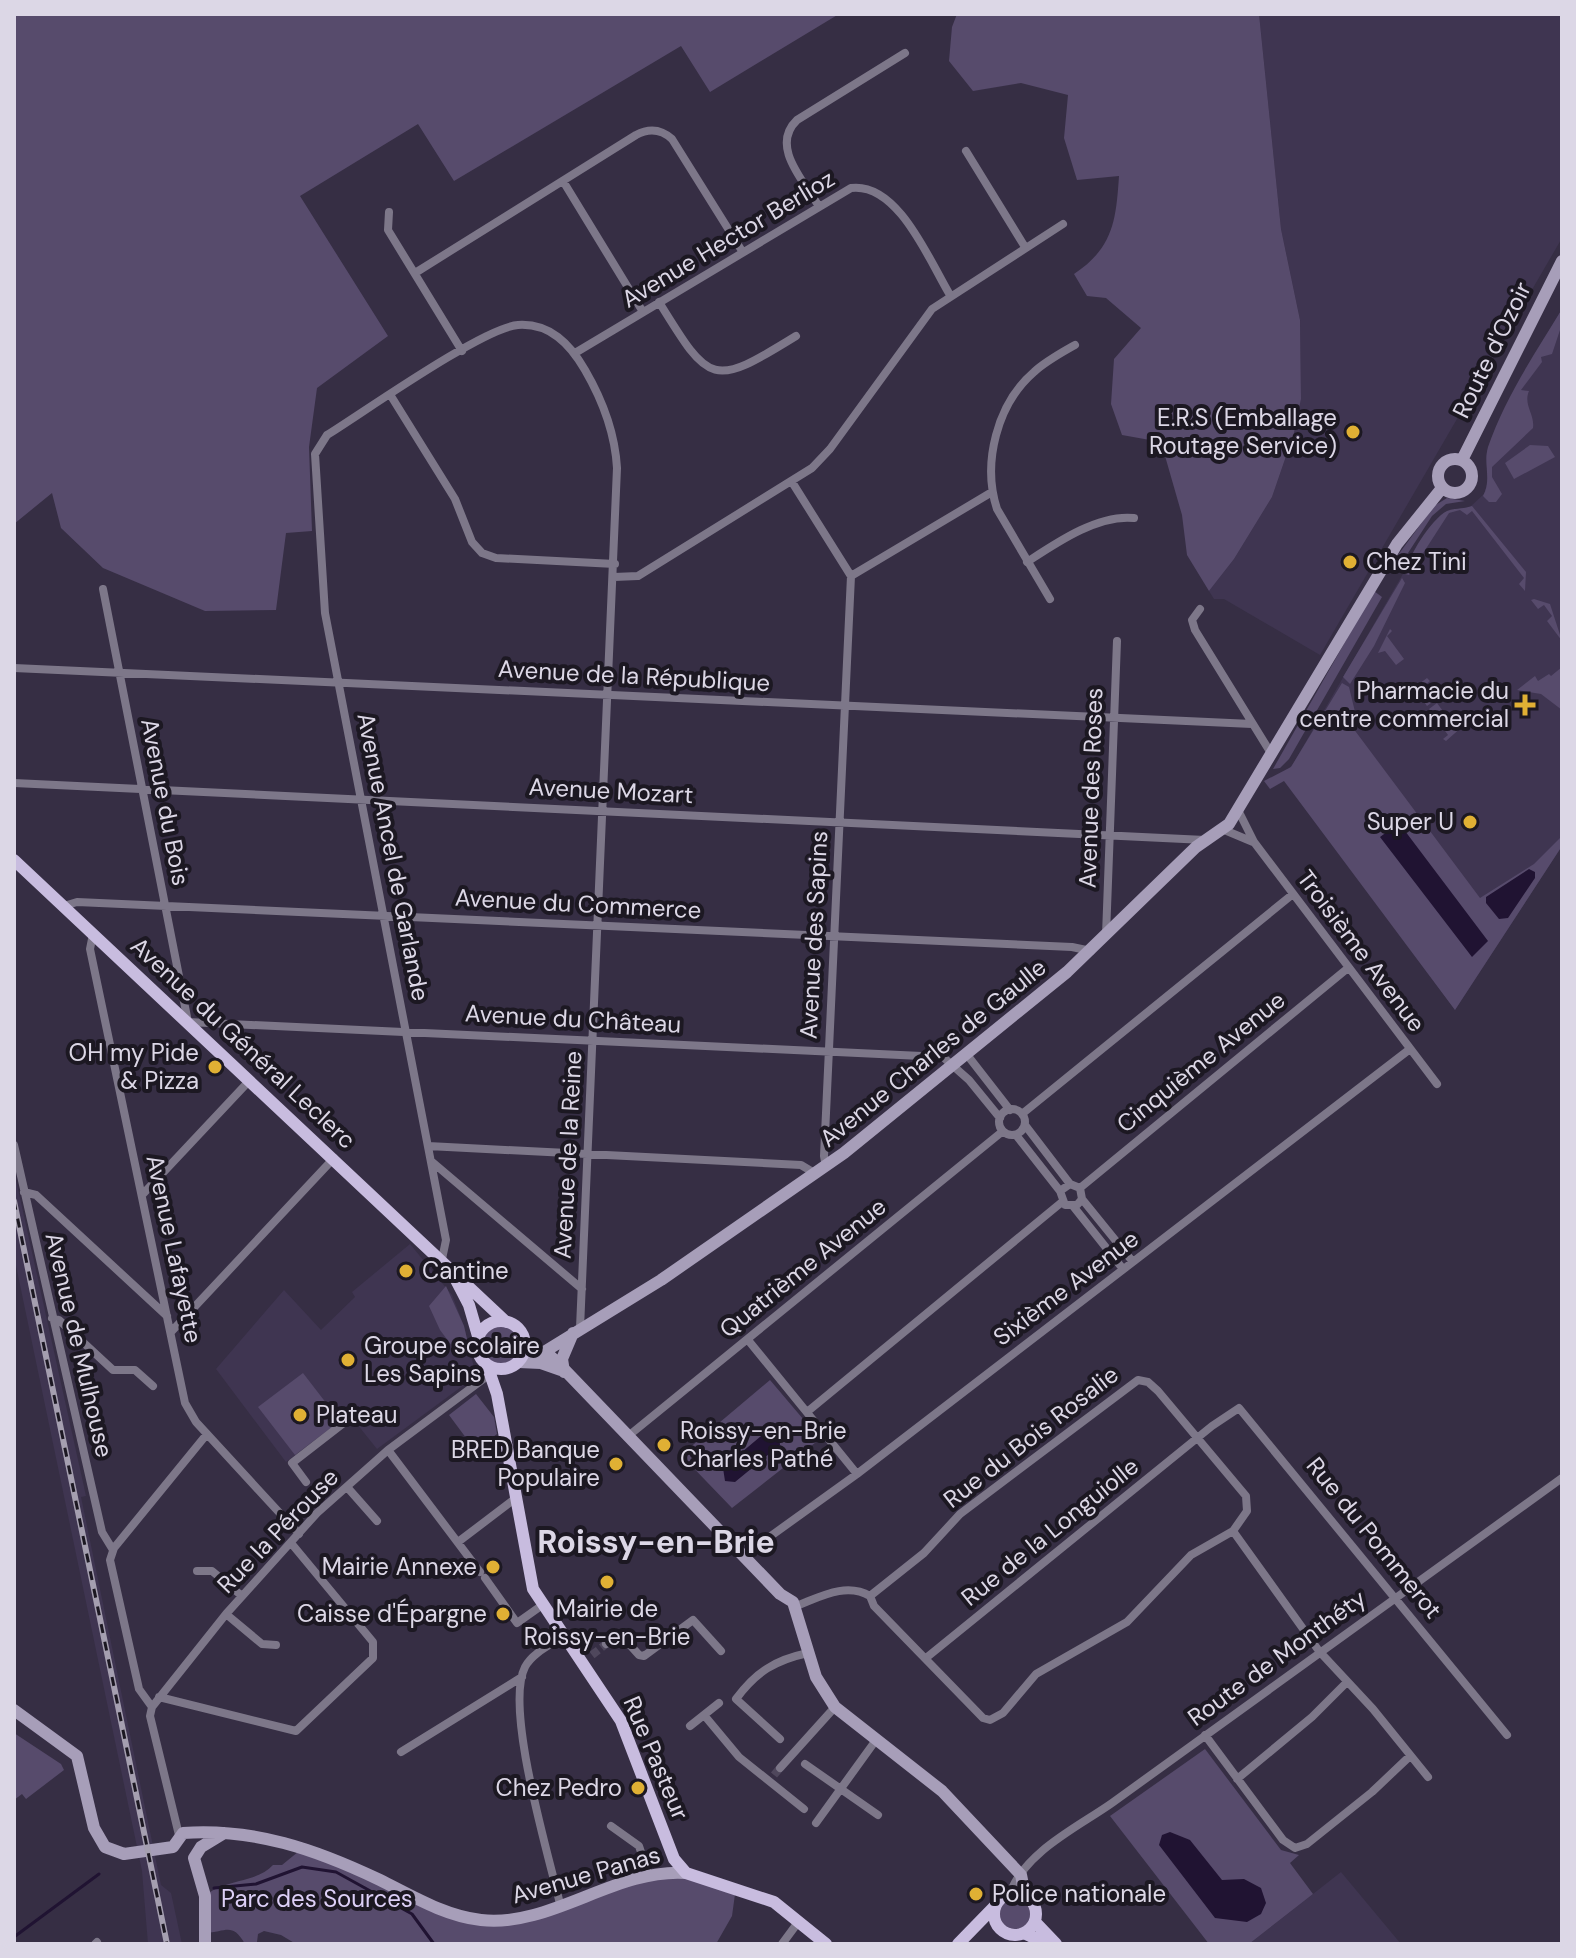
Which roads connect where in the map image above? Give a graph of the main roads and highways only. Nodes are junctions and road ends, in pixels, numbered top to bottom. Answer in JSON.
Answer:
{"nodes":[{"id":1,"x":1562,"y":261,"type":"edge"},
{"id":2,"x":1462,"y":460,"type":"junction"},
{"id":3,"x":1442,"y":488,"type":"junction"},
{"id":4,"x":14,"y":860,"type":"edge"},
{"id":5,"x":442,"y":1259,"type":"junction"},
{"id":6,"x":506,"y":1322,"type":"junction"},
{"id":7,"x":577,"y":1330,"type":"junction"},
{"id":8,"x":478,"y":1336,"type":"junction"},
{"id":9,"x":525,"y":1345,"type":"junction"},
{"id":10,"x":542,"y":1358,"type":"junction"},
{"id":11,"x":519,"y":1362,"type":"junction"},
{"id":12,"x":489,"y":1370,"type":"junction"},
{"id":13,"x":564,"y":1372,"type":"junction"},
{"id":14,"x":14,"y":1710,"type":"edge"},
{"id":15,"x":227,"y":1832,"type":"junction"},
{"id":16,"x":192,"y":1833,"type":"junction"},
{"id":17,"x":176,"y":1841,"type":"junction"},
{"id":18,"x":197,"y":1853,"type":"junction"},
{"id":19,"x":674,"y":1859,"type":"junction"},
{"id":20,"x":667,"y":1871,"type":"junction"},
{"id":21,"x":686,"y":1873,"type":"junction"},
{"id":22,"x":1025,"y":1895,"type":"junction"},
{"id":23,"x":995,"y":1906,"type":"junction"},
{"id":24,"x":1035,"y":1922,"type":"junction"},
{"id":25,"x":998,"y":1927,"type":"junction"},
{"id":26,"x":1024,"y":1933,"type":"junction"},
{"id":27,"x":963,"y":1940,"type":"edge"},
{"id":28,"x":205,"y":1944,"type":"edge"},
{"id":29,"x":826,"y":1944,"type":"edge"},
{"id":30,"x":1047,"y":1944,"type":"edge"},
{"id":31,"x":1056,"y":1944,"type":"edge"}],
"edges":[{"from":1,"to":2,"type":"main road","name":"Route d'Ozoir"},
{"from":2,"to":3,"type":"main road"},
{"from":2,"to":3,"type":"main road"},
{"from":3,"to":7,"type":"main road","name":"Avenue Charles de Gaulle"},
{"from":4,"to":5,"type":"main road","name":"Avenue du Général Leclerc"},
{"from":5,"to":6,"type":"main road","name":"Avenue du Général Leclerc"},
{"from":5,"to":8,"type":"main road","name":"Avenue du Général Leclerc"},
{"from":6,"to":8,"type":"main road"},
{"from":6,"to":9,"type":"main road"},
{"from":7,"to":10,"type":"main road","name":"Avenue Charles de Gaulle"},
{"from":7,"to":13,"type":"main road"},
{"from":8,"to":12,"type":"main road"},
{"from":9,"to":10,"type":"main road"},
{"from":9,"to":11,"type":"main road"},
{"from":10,"to":11,"type":"main road"},
{"from":10,"to":13,"type":"main road"},
{"from":11,"to":12,"type":"main road"},
{"from":12,"to":19,"type":"main road","name":"Rue Pasteur"},
{"from":13,"to":22,"type":"main road"},
{"from":14,"to":17,"type":"main road"},
{"from":15,"to":16,"type":"main road","name":"Avenue Panas"},
{"from":15,"to":18,"type":"main road"},
{"from":15,"to":20,"type":"main road","name":"Avenue Panas"},
{"from":16,"to":17,"type":"main road","name":"Avenue Panas"},
{"from":16,"to":18,"type":"main road"},
{"from":17,"to":18,"type":"main road"},
{"from":18,"to":28,"type":"main road"},
{"from":19,"to":20,"type":"main road","name":"Rue Pasteur"},
{"from":19,"to":21,"type":"main road","name":"Rue Pasteur"},
{"from":20,"to":21,"type":"main road","name":"Avenue Panas"},
{"from":21,"to":29,"type":"main road"},
{"from":22,"to":23,"type":"main road"},
{"from":22,"to":24,"type":"main road"},
{"from":23,"to":25,"type":"main road"},
{"from":23,"to":27,"type":"main road"},
{"from":24,"to":26,"type":"main road"},
{"from":24,"to":31,"type":"main road"},
{"from":25,"to":26,"type":"main road"},
{"from":25,"to":27,"type":"main road"},
{"from":26,"to":30,"type":"main road"}]}
